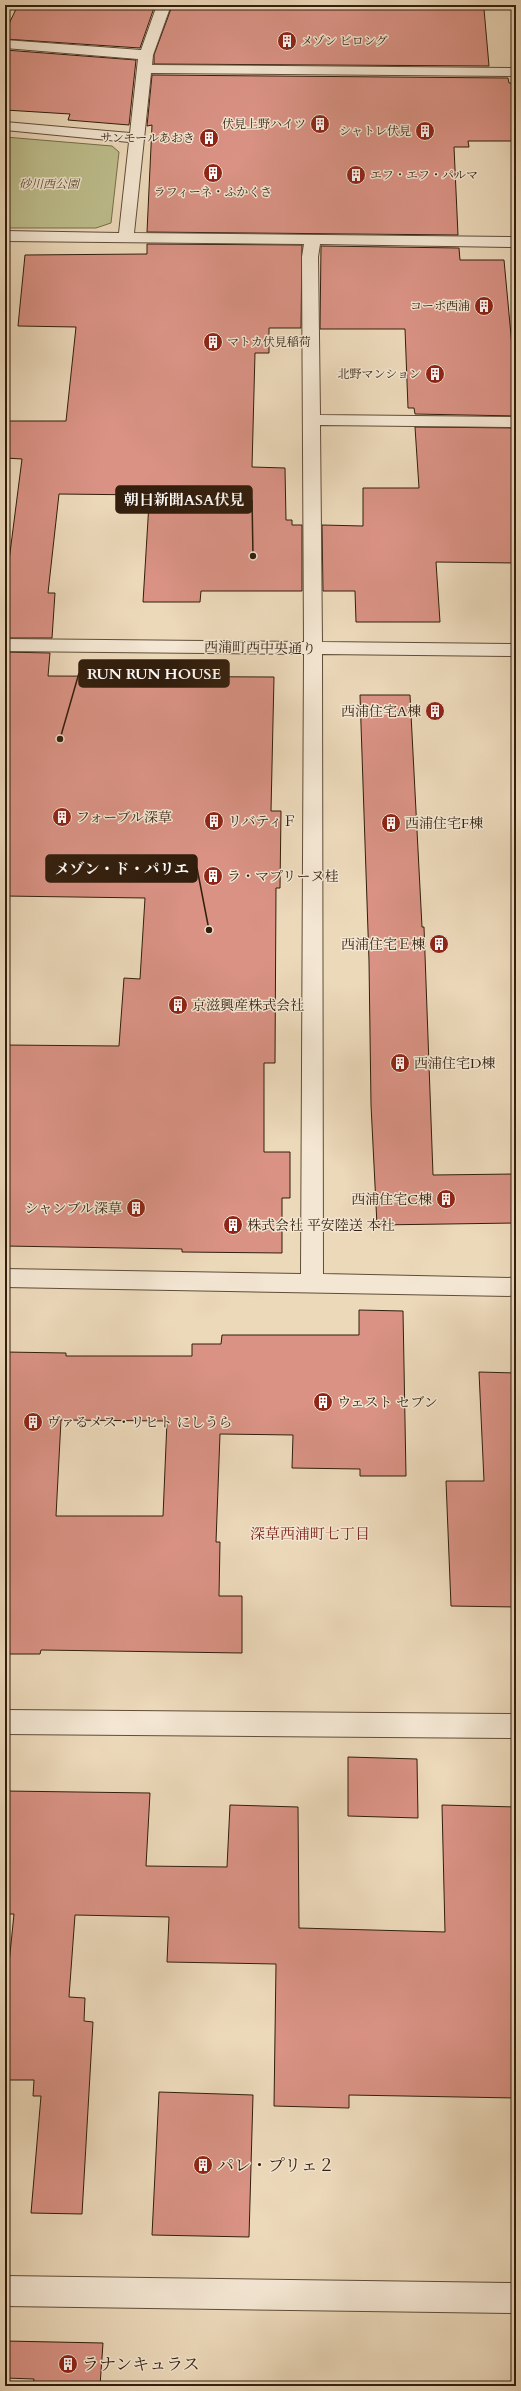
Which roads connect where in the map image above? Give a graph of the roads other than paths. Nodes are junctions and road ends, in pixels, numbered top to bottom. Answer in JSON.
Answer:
{"nodes":[{"id":1,"x":164,"y":5,"type":"edge"},
{"id":2,"x":5,"y":44,"type":"edge"},
{"id":3,"x":145,"y":62,"type":"junction"},
{"id":4,"x":516,"y":72,"type":"edge"},
{"id":5,"x":5,"y":126,"type":"edge"},
{"id":6,"x":136,"y":138,"type":"junction"},
{"id":7,"x":5,"y":236,"type":"edge"},
{"id":8,"x":126,"y":238,"type":"junction"},
{"id":9,"x":313,"y":240,"type":"junction"},
{"id":10,"x":516,"y":242,"type":"edge"},
{"id":11,"x":310,"y":420,"type":"junction"},
{"id":12,"x":516,"y":422,"type":"edge"},
{"id":13,"x":5,"y":645,"type":"edge"},
{"id":14,"x":313,"y":649,"type":"junction"},
{"id":15,"x":516,"y":650,"type":"edge"},
{"id":16,"x":5,"y":1278,"type":"edge"},
{"id":17,"x":312,"y":1284,"type":"junction"},
{"id":18,"x":516,"y":1287,"type":"edge"},
{"id":19,"x":5,"y":1722,"type":"edge"},
{"id":20,"x":516,"y":1726,"type":"edge"},
{"id":21,"x":5,"y":2291,"type":"edge"},
{"id":22,"x":516,"y":2298,"type":"edge"}],
"edges":[{"from":1,"to":3,"type":"street"},
{"from":2,"to":3,"type":"street"},
{"from":3,"to":4,"type":"street"},
{"from":3,"to":6,"type":"street"},
{"from":5,"to":6,"type":"street"},
{"from":6,"to":8,"type":"street"},
{"from":7,"to":8,"type":"street"},
{"from":8,"to":9,"type":"street"},
{"from":9,"to":10,"type":"street"},
{"from":9,"to":11,"type":"street"},
{"from":11,"to":12,"type":"street"},
{"from":11,"to":14,"type":"street"},
{"from":13,"to":14,"type":"street","name":"西浦町西中央通り"},
{"from":14,"to":15,"type":"street","name":"西浦町西中央通り"},
{"from":14,"to":17,"type":"street"},
{"from":16,"to":17,"type":"street"},
{"from":17,"to":18,"type":"street"},
{"from":19,"to":20,"type":"street"},
{"from":21,"to":22,"type":"street"}]}
